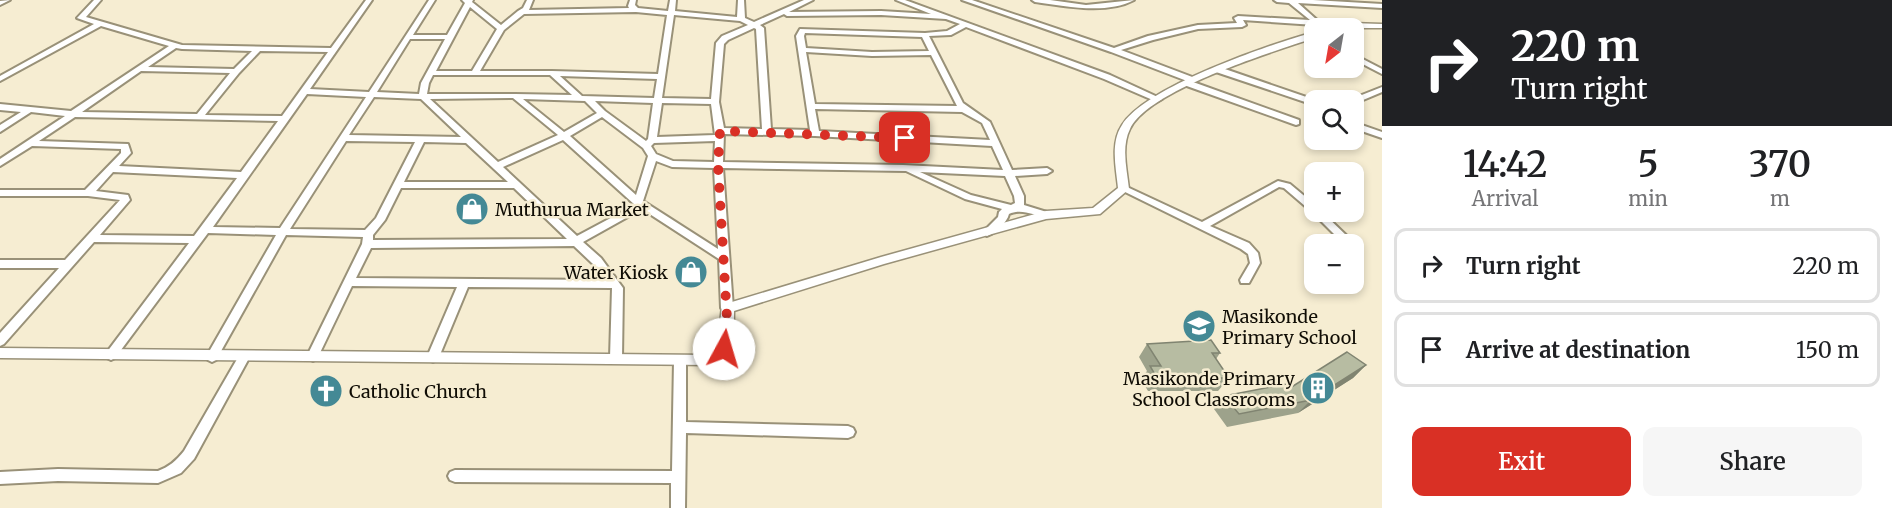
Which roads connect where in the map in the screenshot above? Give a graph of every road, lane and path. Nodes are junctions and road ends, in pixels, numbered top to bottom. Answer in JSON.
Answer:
{"nodes":[{"id":1,"x":7,"y":0,"type":"edge"},
{"id":2,"x":369,"y":0,"type":"edge"},
{"id":3,"x":432,"y":0,"type":"edge"},
{"id":4,"x":530,"y":0,"type":"edge"},
{"id":5,"x":633,"y":0,"type":"edge"},
{"id":6,"x":673,"y":0,"type":"edge"},
{"id":7,"x":741,"y":0,"type":"edge"},
{"id":8,"x":810,"y":0,"type":"edge"},
{"id":9,"x":899,"y":0,"type":"edge"},
{"id":10,"x":965,"y":0,"type":"edge"},
{"id":11,"x":1035,"y":0,"type":"edge"},
{"id":12,"x":1131,"y":0,"type":"edge"},
{"id":13,"x":1277,"y":0,"type":"edge"},
{"id":14,"x":468,"y":1,"type":"edge"},
{"id":15,"x":1291,"y":1,"type":"edge"},
{"id":16,"x":94,"y":2,"type":"edge"},
{"id":17,"x":0,"y":3,"type":"edge"},
{"id":18,"x":1382,"y":6,"type":"edge"},
{"id":19,"x":636,"y":10,"type":"junction"},
{"id":20,"x":520,"y":12,"type":"junction"},
{"id":21,"x":672,"y":13,"type":"junction"},
{"id":22,"x":782,"y":14,"type":"junction"},
{"id":23,"x":946,"y":17,"type":"junction"},
{"id":24,"x":1311,"y":18,"type":"edge"},
{"id":25,"x":741,"y":19,"type":"junction"},
{"id":26,"x":100,"y":24,"type":"junction"},
{"id":27,"x":755,"y":24,"type":"junction"},
{"id":28,"x":966,"y":24,"type":"junction"},
{"id":29,"x":1304,"y":24,"type":"edge"},
{"id":30,"x":1364,"y":25,"type":"edge"},
{"id":31,"x":1382,"y":26,"type":"edge"},
{"id":32,"x":501,"y":29,"type":"junction"},
{"id":33,"x":925,"y":35,"type":"junction"},
{"id":34,"x":409,"y":37,"type":"junction"},
{"id":35,"x":448,"y":37,"type":"junction"},
{"id":36,"x":1304,"y":39,"type":"edge"},
{"id":37,"x":175,"y":45,"type":"junction"},
{"id":38,"x":257,"y":50,"type":"junction"},
{"id":39,"x":332,"y":50,"type":"junction"},
{"id":40,"x":803,"y":50,"type":"junction"},
{"id":41,"x":1114,"y":50,"type":"junction"},
{"id":42,"x":933,"y":53,"type":"junction"},
{"id":43,"x":1364,"y":62,"type":"edge"},
{"id":44,"x":139,"y":69,"type":"junction"},
{"id":45,"x":1219,"y":70,"type":"junction"},
{"id":46,"x":236,"y":71,"type":"junction"},
{"id":47,"x":1382,"y":72,"type":"edge"},
{"id":48,"x":431,"y":73,"type":"junction"},
{"id":49,"x":552,"y":73,"type":"junction"},
{"id":50,"x":475,"y":74,"type":"junction"},
{"id":51,"x":662,"y":77,"type":"junction"},
{"id":52,"x":0,"y":80,"type":"edge"},
{"id":53,"x":1190,"y":82,"type":"junction"},
{"id":54,"x":1382,"y":89,"type":"edge"},
{"id":55,"x":305,"y":91,"type":"junction"},
{"id":56,"x":372,"y":95,"type":"junction"},
{"id":57,"x":514,"y":96,"type":"junction"},
{"id":58,"x":1364,"y":96,"type":"edge"},
{"id":59,"x":423,"y":97,"type":"junction"},
{"id":60,"x":584,"y":98,"type":"junction"},
{"id":61,"x":1158,"y":99,"type":"junction"},
{"id":62,"x":1304,"y":100,"type":"edge"},
{"id":63,"x":657,"y":101,"type":"junction"},
{"id":64,"x":715,"y":102,"type":"junction"},
{"id":65,"x":811,"y":106,"type":"junction"},
{"id":66,"x":0,"y":107,"type":"edge"},
{"id":67,"x":963,"y":109,"type":"junction"},
{"id":68,"x":28,"y":111,"type":"junction"},
{"id":69,"x":602,"y":113,"type":"junction"},
{"id":70,"x":75,"y":114,"type":"junction"},
{"id":71,"x":200,"y":117,"type":"junction"},
{"id":72,"x":285,"y":119,"type":"junction"},
{"id":73,"x":1296,"y":122,"type":"dead end"},
{"id":74,"x":0,"y":129,"type":"edge"},
{"id":75,"x":1364,"y":129,"type":"edge"},
{"id":76,"x":767,"y":132,"type":"junction"},
{"id":77,"x":815,"y":133,"type":"junction"},
{"id":78,"x":719,"y":134,"type":"junction"},
{"id":79,"x":1382,"y":135,"type":"edge"},
{"id":80,"x":564,"y":136,"type":"junction"},
{"id":81,"x":343,"y":138,"type":"junction"},
{"id":82,"x":421,"y":140,"type":"junction"},
{"id":83,"x":466,"y":140,"type":"junction"},
{"id":84,"x":30,"y":143,"type":"junction"},
{"id":85,"x":649,"y":143,"type":"junction"},
{"id":86,"x":995,"y":143,"type":"junction"},
{"id":87,"x":653,"y":156,"type":"junction"},
{"id":88,"x":0,"y":163,"type":"edge"},
{"id":89,"x":718,"y":165,"type":"junction"},
{"id":90,"x":497,"y":166,"type":"junction"},
{"id":91,"x":903,"y":168,"type":"junction"},
{"id":92,"x":111,"y":169,"type":"junction"},
{"id":93,"x":1047,"y":171,"type":"dead end"},
{"id":94,"x":1009,"y":173,"type":"junction"},
{"id":95,"x":243,"y":175,"type":"junction"},
{"id":96,"x":399,"y":185,"type":"junction"},
{"id":97,"x":517,"y":185,"type":"junction"},
{"id":98,"x":1124,"y":189,"type":"junction"},
{"id":99,"x":0,"y":193,"type":"edge"},
{"id":100,"x":88,"y":193,"type":"junction"},
{"id":101,"x":1304,"y":200,"type":"edge"},
{"id":102,"x":640,"y":204,"type":"junction"},
{"id":103,"x":1011,"y":208,"type":"junction"},
{"id":104,"x":1046,"y":215,"type":"junction"},
{"id":105,"x":1328,"y":222,"type":"edge"},
{"id":106,"x":1202,"y":226,"type":"junction"},
{"id":107,"x":204,"y":230,"type":"junction"},
{"id":108,"x":284,"y":230,"type":"junction"},
{"id":109,"x":987,"y":233,"type":"junction"},
{"id":110,"x":1340,"y":234,"type":"edge"},
{"id":111,"x":92,"y":238,"type":"junction"},
{"id":112,"x":368,"y":239,"type":"junction"},
{"id":113,"x":575,"y":242,"type":"junction"},
{"id":114,"x":722,"y":256,"type":"junction"},
{"id":115,"x":0,"y":264,"type":"edge"},
{"id":116,"x":68,"y":264,"type":"junction"},
{"id":117,"x":1245,"y":280,"type":"dead end"},
{"id":118,"x":348,"y":282,"type":"junction"},
{"id":119,"x":464,"y":283,"type":"junction"},
{"id":120,"x":616,"y":284,"type":"junction"},
{"id":121,"x":726,"y":308,"type":"junction"},
{"id":122,"x":0,"y":341,"type":"edge"},
{"id":123,"x":0,"y":354,"type":"edge"},
{"id":124,"x":111,"y":355,"type":"junction"},
{"id":125,"x":313,"y":356,"type":"junction"},
{"id":126,"x":212,"y":357,"type":"junction"},
{"id":127,"x":244,"y":357,"type":"junction"},
{"id":128,"x":433,"y":357,"type":"junction"},
{"id":129,"x":616,"y":358,"type":"junction"},
{"id":130,"x":680,"y":361,"type":"junction"},
{"id":131,"x":678,"y":428,"type":"junction"},
{"id":132,"x":848,"y":432,"type":"dead end"},
{"id":133,"x":455,"y":476,"type":"dead end"},
{"id":134,"x":679,"y":477,"type":"junction"},
{"id":135,"x":0,"y":479,"type":"edge"},
{"id":136,"x":678,"y":508,"type":"edge"}],
"edges":[{"from":1,"to":17,"type":"street"},
{"from":2,"to":39,"type":"street"},
{"from":3,"to":34,"type":"street"},
{"from":4,"to":20,"type":"street"},
{"from":5,"to":19,"type":"street"},
{"from":6,"to":21,"type":"street"},
{"from":7,"to":25,"type":"street"},
{"from":8,"to":22,"type":"street"},
{"from":9,"to":23,"type":"street"},
{"from":10,"to":41,"type":"street"},
{"from":11,"to":12,"type":"street"},
{"from":13,"to":15,"type":"street"},
{"from":14,"to":32,"type":"street"},
{"from":14,"to":35,"type":"street"},
{"from":15,"to":18,"type":"street"},
{"from":15,"to":24,"type":"street"},
{"from":16,"to":26,"type":"street"},
{"from":19,"to":20,"type":"street"},
{"from":19,"to":21,"type":"street"},
{"from":20,"to":32,"type":"street"},
{"from":21,"to":25,"type":"street"},
{"from":21,"to":51,"type":"street"},
{"from":22,"to":23,"type":"street"},
{"from":22,"to":27,"type":"street"},
{"from":23,"to":28,"type":"street"},
{"from":25,"to":27,"type":"street"},
{"from":26,"to":37,"type":"street"},
{"from":26,"to":52,"type":"street"},
{"from":27,"to":64,"type":"street"},
{"from":27,"to":76,"type":"street"},
{"from":28,"to":33,"type":"street"},
{"from":28,"to":61,"type":"street"},
{"from":29,"to":41,"type":"street"},
{"from":30,"to":31,"type":"main road"},
{"from":32,"to":50,"type":"street"},
{"from":33,"to":40,"type":"street"},
{"from":33,"to":42,"type":"street"},
{"from":34,"to":35,"type":"street"},
{"from":34,"to":56,"type":"street"},
{"from":35,"to":48,"type":"street"},
{"from":36,"to":45,"type":"main road"},
{"from":37,"to":38,"type":"street"},
{"from":37,"to":44,"type":"street"},
{"from":38,"to":39,"type":"street"},
{"from":38,"to":46,"type":"street"},
{"from":39,"to":55,"type":"street"},
{"from":40,"to":42,"type":"street"},
{"from":40,"to":65,"type":"street"},
{"from":41,"to":53,"type":"street"},
{"from":42,"to":67,"type":"street"},
{"from":43,"to":47,"type":"street"},
{"from":44,"to":46,"type":"street"},
{"from":44,"to":70,"type":"street"},
{"from":45,"to":53,"type":"main road"},
{"from":45,"to":62,"type":"street"},
{"from":46,"to":71,"type":"street"},
{"from":48,"to":50,"type":"street"},
{"from":48,"to":59,"type":"street"},
{"from":49,"to":50,"type":"street"},
{"from":49,"to":51,"type":"street"},
{"from":49,"to":60,"type":"street"},
{"from":51,"to":63,"type":"street"},
{"from":53,"to":61,"type":"main road"},
{"from":53,"to":73,"type":"street"},
{"from":54,"to":58,"type":"street"},
{"from":55,"to":56,"type":"street"},
{"from":55,"to":72,"type":"street"},
{"from":56,"to":59,"type":"street"},
{"from":56,"to":81,"type":"street"},
{"from":57,"to":59,"type":"street"},
{"from":57,"to":60,"type":"street"},
{"from":57,"to":80,"type":"street"},
{"from":59,"to":83,"type":"street"},
{"from":60,"to":63,"type":"street"},
{"from":60,"to":69,"type":"street"},
{"from":61,"to":98,"type":"main road"},
{"from":63,"to":64,"type":"street"},
{"from":63,"to":85,"type":"street"},
{"from":64,"to":78,"type":"street"},
{"from":65,"to":67,"type":"street"},
{"from":65,"to":77,"type":"street"},
{"from":66,"to":68,"type":"street"},
{"from":67,"to":86,"type":"street"},
{"from":68,"to":70,"type":"street"},
{"from":68,"to":74,"type":"street"},
{"from":69,"to":80,"type":"street"},
{"from":69,"to":85,"type":"street"},
{"from":70,"to":71,"type":"street"},
{"from":70,"to":84,"type":"street"},
{"from":71,"to":72,"type":"street"},
{"from":72,"to":95,"type":"street"},
{"from":75,"to":79,"type":"street"},
{"from":76,"to":77,"type":"street"},
{"from":76,"to":78,"type":"street"},
{"from":77,"to":86,"type":"street"},
{"from":78,"to":85,"type":"street"},
{"from":78,"to":89,"type":"street"},
{"from":80,"to":90,"type":"street"},
{"from":80,"to":102,"type":"street"},
{"from":81,"to":82,"type":"street"},
{"from":81,"to":108,"type":"street"},
{"from":82,"to":83,"type":"street"},
{"from":82,"to":96,"type":"street"},
{"from":83,"to":90,"type":"street"},
{"from":84,"to":88,"type":"street"},
{"from":84,"to":92,"type":"street"},
{"from":85,"to":87,"type":"street"},
{"from":86,"to":94,"type":"street"},
{"from":87,"to":89,"type":"street"},
{"from":87,"to":102,"type":"street"},
{"from":89,"to":91,"type":"street"},
{"from":89,"to":114,"type":"street"},
{"from":90,"to":97,"type":"street"},
{"from":91,"to":94,"type":"street"},
{"from":91,"to":103,"type":"street"},
{"from":92,"to":95,"type":"street"},
{"from":92,"to":100,"type":"street"},
{"from":93,"to":94,"type":"street"},
{"from":94,"to":103,"type":"street"},
{"from":95,"to":107,"type":"street"},
{"from":96,"to":97,"type":"street"},
{"from":96,"to":112,"type":"street"},
{"from":97,"to":113,"type":"street"},
{"from":98,"to":104,"type":"main road"},
{"from":98,"to":106,"type":"street"},
{"from":99,"to":100,"type":"street"},
{"from":100,"to":111,"type":"street"},
{"from":101,"to":106,"type":"street"},
{"from":102,"to":113,"type":"street"},
{"from":102,"to":114,"type":"street"},
{"from":103,"to":104,"type":"street"},
{"from":103,"to":109,"type":"street"},
{"from":104,"to":109,"type":"main road"},
{"from":105,"to":110,"type":"street"},
{"from":106,"to":117,"type":"street"},
{"from":107,"to":108,"type":"street"},
{"from":107,"to":111,"type":"street"},
{"from":107,"to":124,"type":"street"},
{"from":108,"to":112,"type":"street"},
{"from":108,"to":126,"type":"street"},
{"from":109,"to":121,"type":"main road"},
{"from":111,"to":116,"type":"street"},
{"from":112,"to":113,"type":"street"},
{"from":112,"to":118,"type":"street"},
{"from":113,"to":120,"type":"street"},
{"from":114,"to":121,"type":"street"},
{"from":115,"to":116,"type":"street"},
{"from":116,"to":122,"type":"street"},
{"from":118,"to":119,"type":"street"},
{"from":118,"to":125,"type":"street"},
{"from":119,"to":120,"type":"street"},
{"from":119,"to":128,"type":"street"},
{"from":120,"to":129,"type":"street"},
{"from":121,"to":130,"type":"main road"},
{"from":123,"to":124,"type":"main road"},
{"from":124,"to":126,"type":"main road"},
{"from":125,"to":127,"type":"main road"},
{"from":125,"to":128,"type":"main road"},
{"from":126,"to":127,"type":"main road"},
{"from":127,"to":135,"type":"street"},
{"from":128,"to":129,"type":"main road"},
{"from":129,"to":130,"type":"main road"},
{"from":130,"to":131,"type":"street"},
{"from":131,"to":132,"type":"street"},
{"from":131,"to":134,"type":"street"},
{"from":133,"to":134,"type":"street"},
{"from":134,"to":136,"type":"street"}]}
